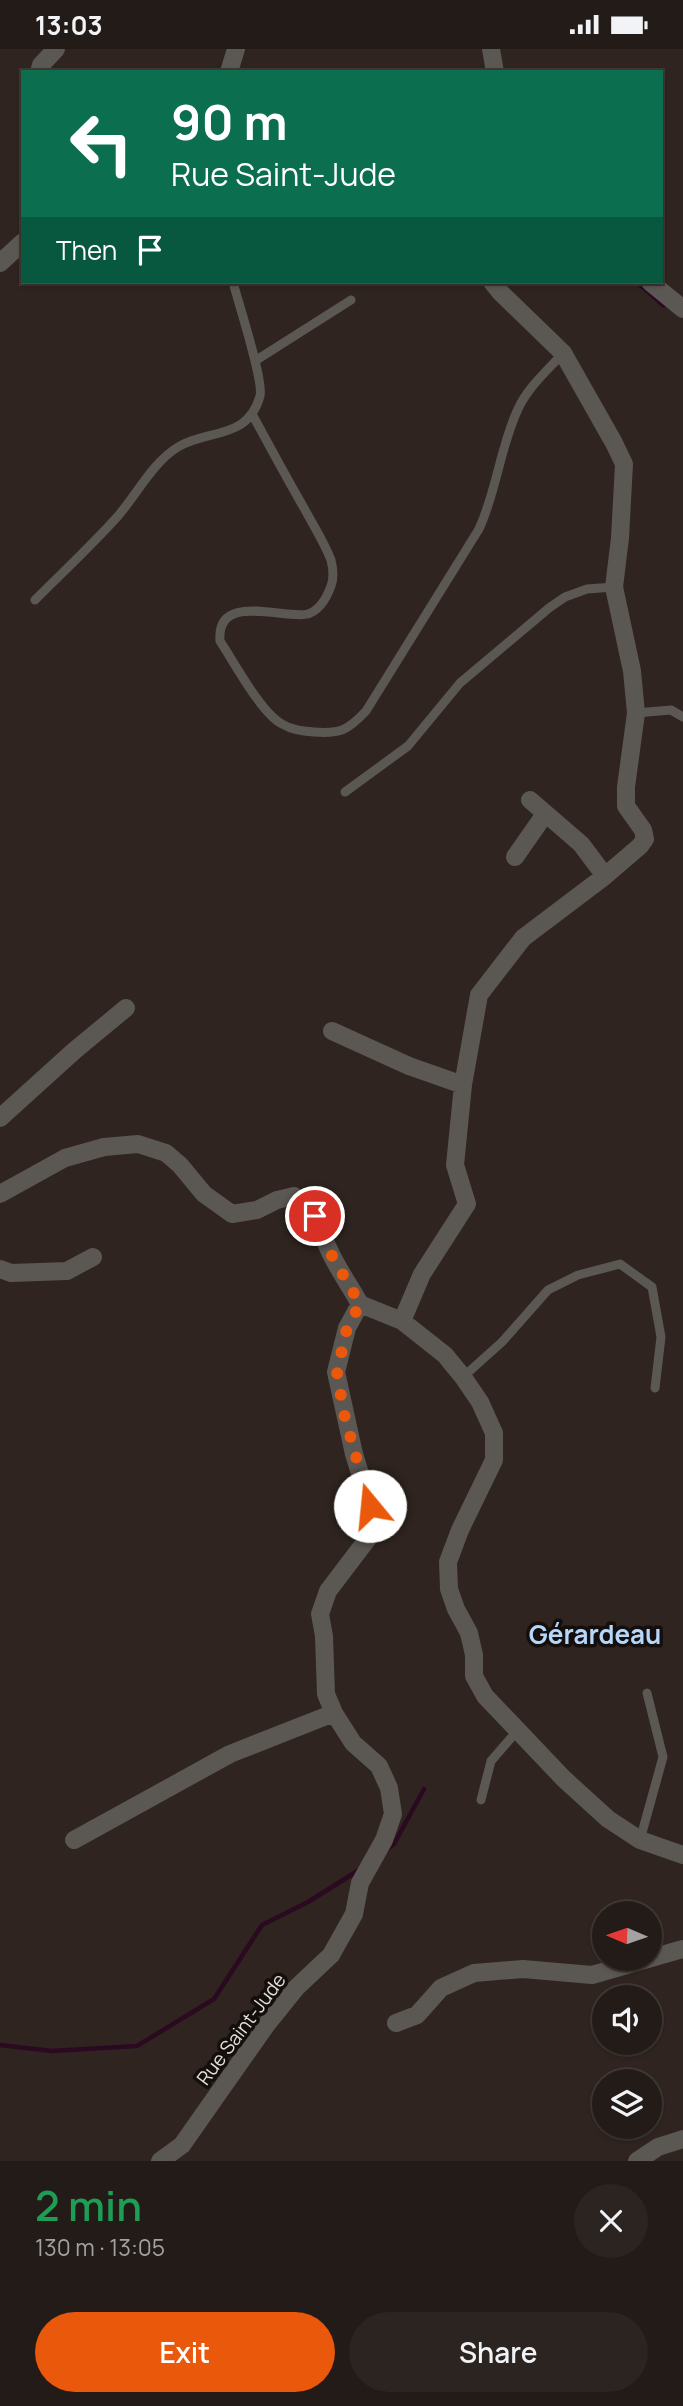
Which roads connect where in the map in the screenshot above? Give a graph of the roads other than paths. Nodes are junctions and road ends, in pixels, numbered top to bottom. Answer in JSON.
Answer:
{"nodes":[{"id":1,"x":56,"y":49,"type":"edge"},
{"id":2,"x":236,"y":49,"type":"edge"},
{"id":3,"x":491,"y":49,"type":"edge"},
{"id":4,"x":40,"y":70,"type":"edge"},
{"id":5,"x":230,"y":70,"type":"edge"},
{"id":6,"x":495,"y":70,"type":"edge"},
{"id":7,"x":21,"y":244,"type":"edge"},
{"id":8,"x":0,"y":263,"type":"edge"},
{"id":9,"x":234,"y":284,"type":"edge"},
{"id":10,"x":494,"y":284,"type":"edge"},
{"id":11,"x":652,"y":284,"type":"edge"},
{"id":12,"x":351,"y":300,"type":"dead end"},
{"id":13,"x":683,"y":309,"type":"edge"},
{"id":14,"x":562,"y":353,"type":"junction"},
{"id":15,"x":255,"y":361,"type":"junction"},
{"id":16,"x":252,"y":414,"type":"junction"},
{"id":17,"x":614,"y":587,"type":"junction"},
{"id":18,"x":35,"y":600,"type":"dead end"},
{"id":19,"x":636,"y":713,"type":"junction"},
{"id":20,"x":683,"y":717,"type":"edge"},
{"id":21,"x":345,"y":792,"type":"dead end"},
{"id":22,"x":530,"y":800,"type":"dead end"},
{"id":23,"x":545,"y":814,"type":"junction"},
{"id":24,"x":515,"y":857,"type":"dead end"},
{"id":25,"x":605,"y":876,"type":"junction"},
{"id":26,"x":126,"y":1009,"type":"dead end"},
{"id":27,"x":332,"y":1031,"type":"dead end"},
{"id":28,"x":463,"y":1085,"type":"junction"},
{"id":29,"x":0,"y":1118,"type":"edge"},
{"id":30,"x":0,"y":1195,"type":"edge"},
{"id":31,"x":93,"y":1257,"type":"dead end"},
{"id":32,"x":0,"y":1269,"type":"edge"},
{"id":33,"x":360,"y":1304,"type":"junction"},
{"id":34,"x":402,"y":1321,"type":"junction"},
{"id":35,"x":463,"y":1377,"type":"junction"},
{"id":36,"x":654,"y":1388,"type":"dead end"},
{"id":37,"x":648,"y":1693,"type":"dead end"},
{"id":38,"x":334,"y":1713,"type":"junction"},
{"id":39,"x":518,"y":1730,"type":"junction"},
{"id":40,"x":481,"y":1800,"type":"dead end"},
{"id":41,"x":74,"y":1840,"type":"dead end"},
{"id":42,"x":640,"y":1840,"type":"junction"},
{"id":43,"x":683,"y":1855,"type":"edge"},
{"id":44,"x":683,"y":1949,"type":"edge"},
{"id":45,"x":396,"y":2023,"type":"dead end"},
{"id":46,"x":683,"y":2139,"type":"edge"},
{"id":47,"x":160,"y":2161,"type":"edge"},
{"id":48,"x":637,"y":2161,"type":"edge"}],
"edges":[{"from":1,"to":4,"type":"street"},
{"from":2,"to":5,"type":"street"},
{"from":3,"to":6,"type":"street"},
{"from":7,"to":8,"type":"street"},
{"from":9,"to":15,"type":"lane"},
{"from":10,"to":14,"type":"street"},
{"from":11,"to":13,"type":"street"},
{"from":12,"to":15,"type":"lane"},
{"from":14,"to":16,"type":"lane"},
{"from":14,"to":17,"type":"street"},
{"from":15,"to":16,"type":"lane"},
{"from":16,"to":18,"type":"lane"},
{"from":17,"to":19,"type":"street"},
{"from":17,"to":21,"type":"lane"},
{"from":19,"to":20,"type":"lane"},
{"from":19,"to":25,"type":"street"},
{"from":22,"to":23,"type":"street"},
{"from":23,"to":24,"type":"street"},
{"from":23,"to":25,"type":"street"},
{"from":25,"to":28,"type":"street"},
{"from":26,"to":29,"type":"street"},
{"from":27,"to":28,"type":"street"},
{"from":28,"to":34,"type":"street"},
{"from":30,"to":33,"type":"street"},
{"from":31,"to":32,"type":"street"},
{"from":33,"to":34,"type":"street"},
{"from":33,"to":38,"type":"street","name":"Rue Saint-Jude"},
{"from":34,"to":35,"type":"street"},
{"from":35,"to":36,"type":"lane"},
{"from":35,"to":39,"type":"street"},
{"from":37,"to":42,"type":"lane"},
{"from":38,"to":41,"type":"street"},
{"from":38,"to":47,"type":"street","name":"Rue Saint-Jude"},
{"from":39,"to":40,"type":"lane"},
{"from":39,"to":42,"type":"street"},
{"from":42,"to":43,"type":"street"},
{"from":44,"to":45,"type":"street"},
{"from":46,"to":48,"type":"street"}]}
